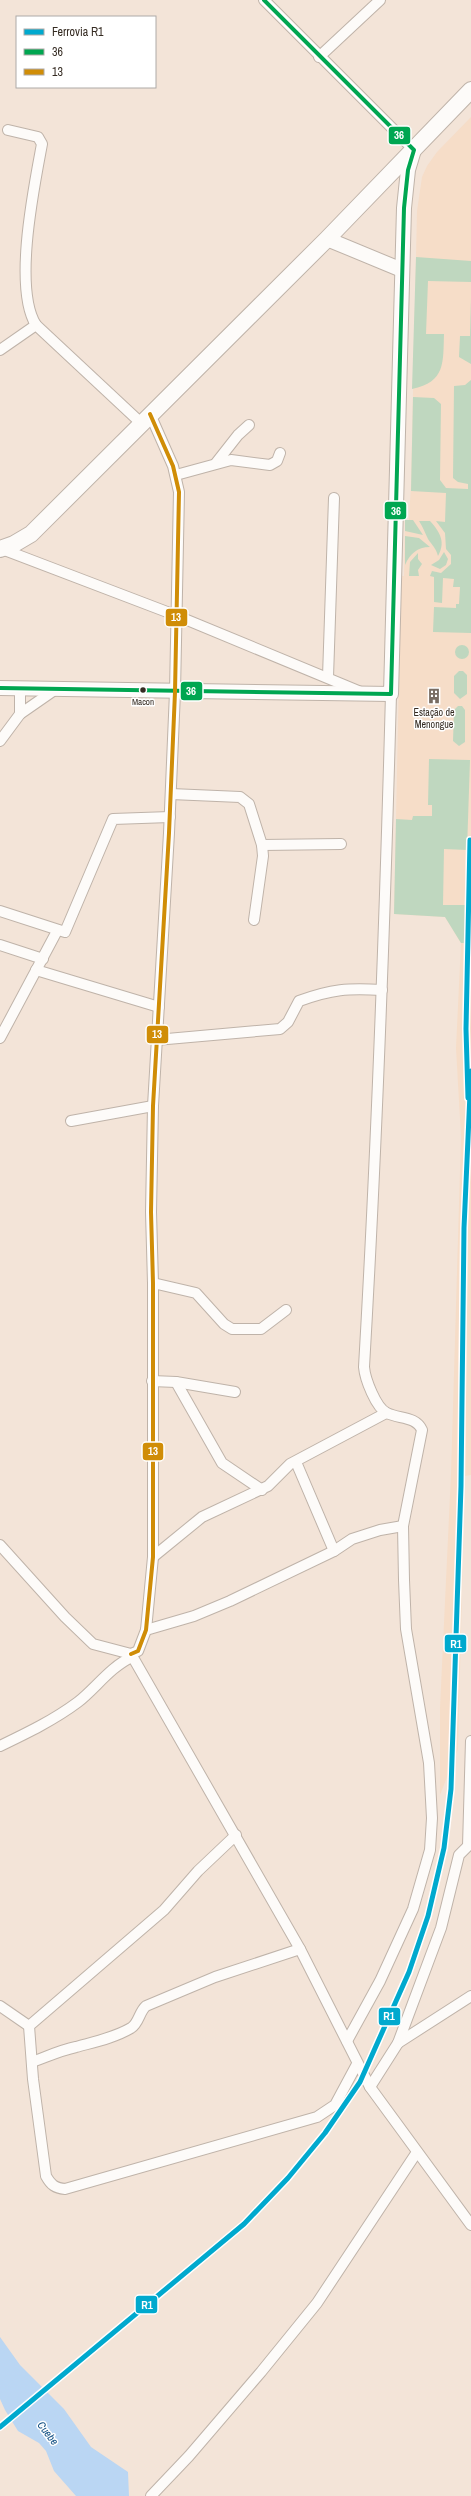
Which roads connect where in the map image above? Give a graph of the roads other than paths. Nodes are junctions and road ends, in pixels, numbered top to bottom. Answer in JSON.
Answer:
{"nodes":[{"id":1,"x":264,"y":0,"type":"edge"},
{"id":2,"x":380,"y":0,"type":"edge"},
{"id":3,"x":319,"y":57,"type":"junction"},
{"id":4,"x":471,"y":90,"type":"edge"},
{"id":5,"x":8,"y":130,"type":"dead end"},
{"id":6,"x":414,"y":150,"type":"junction"},
{"id":7,"x":327,"y":239,"type":"junction"},
{"id":8,"x":402,"y":270,"type":"junction"},
{"id":9,"x":36,"y":325,"type":"junction"},
{"id":10,"x":0,"y":350,"type":"edge"},
{"id":11,"x":145,"y":419,"type":"junction"},
{"id":12,"x":249,"y":425,"type":"dead end"},
{"id":13,"x":280,"y":453,"type":"dead end"},
{"id":14,"x":216,"y":463,"type":"junction"},
{"id":15,"x":176,"y":474,"type":"junction"},
{"id":16,"x":334,"y":498,"type":"dead end"},
{"id":17,"x":1,"y":549,"type":"edge"},
{"id":18,"x":175,"y":615,"type":"junction"},
{"id":19,"x":328,"y":677,"type":"junction"},
{"id":20,"x":0,"y":688,"type":"edge"},
{"id":21,"x":20,"y":688,"type":"junction"},
{"id":22,"x":56,"y":689,"type":"junction"},
{"id":23,"x":175,"y":692,"type":"junction"},
{"id":24,"x":365,"y":694,"type":"junction"},
{"id":25,"x":391,"y":694,"type":"junction"},
{"id":26,"x":20,"y":714,"type":"junction"},
{"id":27,"x":0,"y":741,"type":"edge"},
{"id":28,"x":171,"y":794,"type":"junction"},
{"id":29,"x":170,"y":817,"type":"junction"},
{"id":30,"x":341,"y":844,"type":"dead end"},
{"id":31,"x":262,"y":845,"type":"junction"},
{"id":32,"x":0,"y":911,"type":"edge"},
{"id":33,"x":254,"y":920,"type":"dead end"},
{"id":34,"x":57,"y":931,"type":"junction"},
{"id":35,"x":0,"y":945,"type":"edge"},
{"id":36,"x":43,"y":959,"type":"junction"},
{"id":37,"x":36,"y":970,"type":"junction"},
{"id":38,"x":382,"y":990,"type":"junction"},
{"id":39,"x":159,"y":1007,"type":"junction"},
{"id":40,"x":0,"y":1038,"type":"edge"},
{"id":41,"x":156,"y":1040,"type":"junction"},
{"id":42,"x":153,"y":1106,"type":"junction"},
{"id":43,"x":71,"y":1121,"type":"dead end"},
{"id":44,"x":153,"y":1283,"type":"junction"},
{"id":45,"x":286,"y":1310,"type":"dead end"},
{"id":46,"x":152,"y":1382,"type":"junction"},
{"id":47,"x":176,"y":1382,"type":"junction"},
{"id":48,"x":235,"y":1392,"type":"dead end"},
{"id":49,"x":386,"y":1413,"type":"junction"},
{"id":50,"x":296,"y":1462,"type":"junction"},
{"id":51,"x":262,"y":1490,"type":"junction"},
{"id":52,"x":403,"y":1526,"type":"junction"},
{"id":53,"x":0,"y":1545,"type":"edge"},
{"id":54,"x":334,"y":1551,"type":"junction"},
{"id":55,"x":153,"y":1557,"type":"junction"},
{"id":56,"x":146,"y":1630,"type":"junction"},
{"id":57,"x":131,"y":1656,"type":"junction"},
{"id":58,"x":471,"y":1741,"type":"edge"},
{"id":59,"x":0,"y":1746,"type":"edge"},
{"id":60,"x":236,"y":1835,"type":"junction"},
{"id":61,"x":470,"y":1845,"type":"edge"},
{"id":62,"x":300,"y":1949,"type":"junction"},
{"id":63,"x":471,"y":1996,"type":"edge"},
{"id":64,"x":0,"y":2006,"type":"edge"},
{"id":65,"x":29,"y":2026,"type":"junction"},
{"id":66,"x":347,"y":2041,"type":"junction"},
{"id":67,"x":398,"y":2043,"type":"junction"},
{"id":68,"x":32,"y":2062,"type":"junction"},
{"id":69,"x":358,"y":2064,"type":"junction"},
{"id":70,"x":370,"y":2087,"type":"junction"},
{"id":71,"x":417,"y":2152,"type":"junction"},
{"id":72,"x":471,"y":2225,"type":"edge"},
{"id":73,"x":151,"y":2496,"type":"edge"}],
"edges":[{"from":1,"to":3,"type":"street"},
{"from":2,"to":3,"type":"street"},
{"from":3,"to":6,"type":"street"},
{"from":4,"to":6,"type":"main road"},
{"from":5,"to":9,"type":"street"},
{"from":6,"to":7,"type":"main road"},
{"from":6,"to":8,"type":"main road"},
{"from":7,"to":8,"type":"main road"},
{"from":7,"to":11,"type":"main road"},
{"from":8,"to":25,"type":"main road"},
{"from":9,"to":10,"type":"street"},
{"from":9,"to":11,"type":"street"},
{"from":11,"to":15,"type":"street"},
{"from":11,"to":17,"type":"main road"},
{"from":12,"to":14,"type":"street"},
{"from":13,"to":14,"type":"street"},
{"from":14,"to":15,"type":"street"},
{"from":15,"to":18,"type":"street"},
{"from":16,"to":19,"type":"street"},
{"from":17,"to":18,"type":"street"},
{"from":18,"to":19,"type":"street"},
{"from":18,"to":23,"type":"street"},
{"from":19,"to":24,"type":"street"},
{"from":20,"to":21,"type":"main road"},
{"from":21,"to":22,"type":"main road"},
{"from":21,"to":26,"type":"street"},
{"from":22,"to":23,"type":"main road"},
{"from":22,"to":26,"type":"street"},
{"from":23,"to":24,"type":"main road"},
{"from":23,"to":28,"type":"street"},
{"from":24,"to":25,"type":"main road"},
{"from":25,"to":38,"type":"street"},
{"from":26,"to":27,"type":"street"},
{"from":28,"to":29,"type":"street"},
{"from":28,"to":31,"type":"street"},
{"from":29,"to":34,"type":"street"},
{"from":29,"to":39,"type":"street"},
{"from":30,"to":31,"type":"street"},
{"from":31,"to":33,"type":"street"},
{"from":32,"to":34,"type":"street"},
{"from":34,"to":36,"type":"street"},
{"from":35,"to":36,"type":"street"},
{"from":36,"to":37,"type":"street"},
{"from":37,"to":39,"type":"street"},
{"from":37,"to":40,"type":"street"},
{"from":38,"to":41,"type":"street"},
{"from":38,"to":49,"type":"street"},
{"from":39,"to":41,"type":"street"},
{"from":41,"to":42,"type":"street"},
{"from":42,"to":43,"type":"street"},
{"from":42,"to":44,"type":"street"},
{"from":44,"to":45,"type":"street"},
{"from":44,"to":46,"type":"street"},
{"from":46,"to":47,"type":"street"},
{"from":46,"to":55,"type":"street"},
{"from":47,"to":48,"type":"street"},
{"from":47,"to":51,"type":"street"},
{"from":49,"to":50,"type":"street"},
{"from":49,"to":52,"type":"street"},
{"from":50,"to":51,"type":"street"},
{"from":50,"to":54,"type":"street"},
{"from":51,"to":55,"type":"street"},
{"from":52,"to":54,"type":"street"},
{"from":52,"to":66,"type":"street"},
{"from":53,"to":57,"type":"street"},
{"from":54,"to":56,"type":"street"},
{"from":55,"to":56,"type":"street"},
{"from":56,"to":57,"type":"street"},
{"from":57,"to":59,"type":"street"},
{"from":57,"to":60,"type":"street"},
{"from":58,"to":61,"type":"street"},
{"from":60,"to":62,"type":"street"},
{"from":60,"to":65,"type":"street"},
{"from":61,"to":67,"type":"street"},
{"from":62,"to":66,"type":"street"},
{"from":62,"to":68,"type":"street"},
{"from":63,"to":67,"type":"street"},
{"from":64,"to":65,"type":"street"},
{"from":65,"to":68,"type":"street"},
{"from":66,"to":69,"type":"street"},
{"from":67,"to":70,"type":"street"},
{"from":68,"to":69,"type":"street"},
{"from":69,"to":70,"type":"street"},
{"from":70,"to":71,"type":"street"},
{"from":71,"to":72,"type":"street"},
{"from":71,"to":73,"type":"street"}]}
